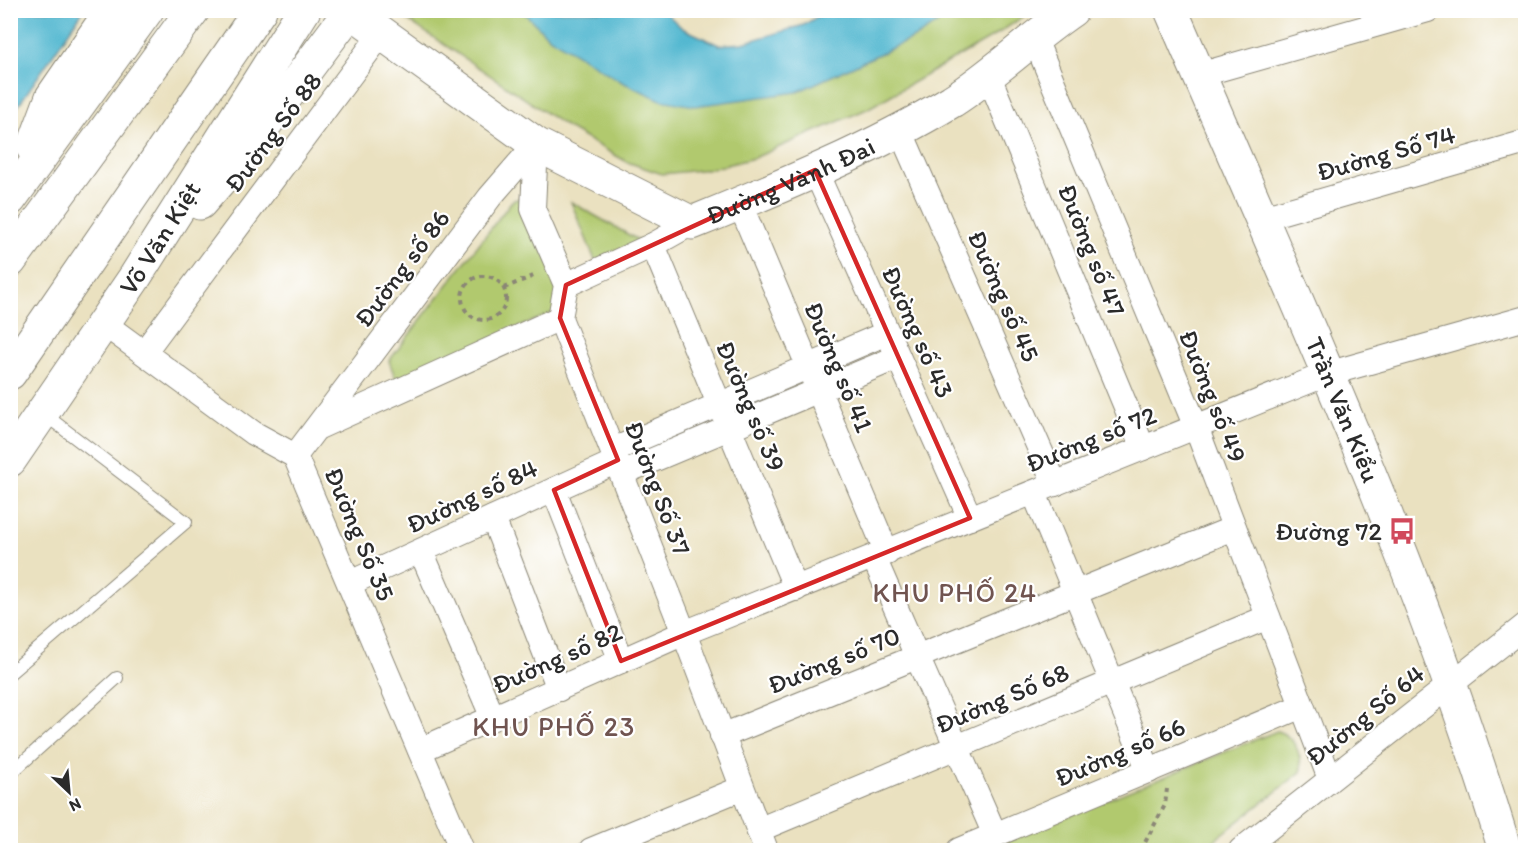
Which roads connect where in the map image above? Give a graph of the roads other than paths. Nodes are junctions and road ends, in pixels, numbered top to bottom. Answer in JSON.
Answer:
{"nodes":[{"id":1,"x":112,"y":10,"type":"edge"},
{"id":2,"x":147,"y":10,"type":"edge"},
{"id":3,"x":193,"y":10,"type":"edge"},
{"id":4,"x":260,"y":10,"type":"edge"},
{"id":5,"x":304,"y":10,"type":"edge"},
{"id":6,"x":1072,"y":10,"type":"edge"},
{"id":7,"x":1171,"y":10,"type":"edge"},
{"id":8,"x":1428,"y":10,"type":"edge"},
{"id":9,"x":351,"y":11,"type":"edge"},
{"id":10,"x":381,"y":34,"type":"junction"},
{"id":11,"x":1034,"y":37,"type":"junction"},
{"id":12,"x":988,"y":74,"type":"junction"},
{"id":13,"x":1200,"y":75,"type":"junction"},
{"id":14,"x":900,"y":130,"type":"junction"},
{"id":15,"x":1526,"y":142,"type":"edge"},
{"id":16,"x":536,"y":144,"type":"junction"},
{"id":17,"x":815,"y":170,"type":"junction"},
{"id":18,"x":15,"y":192,"type":"edge"},
{"id":19,"x":740,"y":204,"type":"junction"},
{"id":20,"x":1262,"y":218,"type":"junction"},
{"id":21,"x":692,"y":223,"type":"junction"},
{"id":22,"x":653,"y":245,"type":"junction"},
{"id":23,"x":10,"y":261,"type":"edge"},
{"id":24,"x":562,"y":275,"type":"junction"},
{"id":25,"x":135,"y":277,"type":"junction"},
{"id":26,"x":560,"y":318,"type":"junction"},
{"id":27,"x":104,"y":323,"type":"junction"},
{"id":28,"x":1523,"y":325,"type":"edge"},
{"id":29,"x":887,"y":333,"type":"junction"},
{"id":30,"x":145,"y":351,"type":"junction"},
{"id":31,"x":898,"y":357,"type":"junction"},
{"id":32,"x":807,"y":367,"type":"junction"},
{"id":33,"x":10,"y":373,"type":"edge"},
{"id":34,"x":1327,"y":374,"type":"junction"},
{"id":35,"x":818,"y":392,"type":"junction"},
{"id":36,"x":720,"y":405,"type":"junction"},
{"id":37,"x":43,"y":413,"type":"junction"},
{"id":38,"x":1196,"y":427,"type":"junction"},
{"id":39,"x":316,"y":428,"type":"junction"},
{"id":40,"x":730,"y":428,"type":"junction"},
{"id":41,"x":1143,"y":448,"type":"junction"},
{"id":42,"x":295,"y":456,"type":"junction"},
{"id":43,"x":10,"y":460,"type":"edge"},
{"id":44,"x":617,"y":461,"type":"junction"},
{"id":45,"x":554,"y":489,"type":"junction"},
{"id":46,"x":1044,"y":489,"type":"junction"},
{"id":47,"x":493,"y":518,"type":"junction"},
{"id":48,"x":970,"y":518,"type":"junction"},
{"id":49,"x":1234,"y":528,"type":"junction"},
{"id":50,"x":421,"y":551,"type":"junction"},
{"id":51,"x":880,"y":555,"type":"junction"},
{"id":52,"x":350,"y":583,"type":"junction"},
{"id":53,"x":796,"y":589,"type":"junction"},
{"id":54,"x":1075,"y":593,"type":"junction"},
{"id":55,"x":1268,"y":617,"type":"junction"},
{"id":56,"x":1526,"y":625,"type":"edge"},
{"id":57,"x":684,"y":633,"type":"junction"},
{"id":58,"x":917,"y":658,"type":"junction"},
{"id":59,"x":621,"y":661,"type":"junction"},
{"id":60,"x":10,"y":673,"type":"edge"},
{"id":61,"x":117,"y":678,"type":"dead end"},
{"id":62,"x":1112,"y":682,"type":"junction"},
{"id":63,"x":1452,"y":682,"type":"junction"},
{"id":64,"x":559,"y":689,"type":"junction"},
{"id":65,"x":1302,"y":706,"type":"junction"},
{"id":66,"x":493,"y":718,"type":"junction"},
{"id":67,"x":722,"y":736,"type":"junction"},
{"id":68,"x":957,"y":748,"type":"junction"},
{"id":69,"x":420,"y":750,"type":"junction"},
{"id":70,"x":1149,"y":771,"type":"junction"},
{"id":71,"x":10,"y":774,"type":"edge"},
{"id":72,"x":1330,"y":779,"type":"junction"},
{"id":73,"x":742,"y":788,"type":"junction"},
{"id":74,"x":995,"y":835,"type":"junction"},
{"id":75,"x":762,"y":840,"type":"edge"},
{"id":76,"x":462,"y":850,"type":"edge"},
{"id":77,"x":591,"y":850,"type":"edge"},
{"id":78,"x":959,"y":850,"type":"edge"},
{"id":79,"x":1241,"y":850,"type":"edge"},
{"id":80,"x":1505,"y":850,"type":"edge"}],
"edges":[{"from":1,"to":18,"type":"main road"},
{"from":2,"to":18,"type":"main road"},
{"from":3,"to":23,"type":"main road"},
{"from":4,"to":33,"type":"main road","name":"Võ Văn Kiệt"},
{"from":5,"to":25,"type":"main road","name":"Võ Văn Kiệt"},
{"from":6,"to":11,"type":"main road","name":"Đường Vành Đai"},
{"from":7,"to":13,"type":"main road","name":"Trần Văn Kiểu"},
{"from":8,"to":13,"type":"street"},
{"from":9,"to":10,"type":"main road","name":"Đường Vành Đai"},
{"from":9,"to":25,"type":"main road"},
{"from":10,"to":16,"type":"main road","name":"Đường Vành Đai"},
{"from":10,"to":30,"type":"street","name":"Đường Số 88"},
{"from":11,"to":12,"type":"main road","name":"Đường Vành Đai"},
{"from":11,"to":38,"type":"street","name":"Đường số 49"},
{"from":12,"to":14,"type":"main road","name":"Đường Vành Đai"},
{"from":12,"to":41,"type":"street","name":"Đường số 47"},
{"from":13,"to":20,"type":"main road","name":"Trần Văn Kiểu"},
{"from":14,"to":17,"type":"main road","name":"Đường Vành Đai"},
{"from":14,"to":46,"type":"street","name":"Đường số 45"},
{"from":15,"to":20,"type":"street","name":"Đường Số 74"},
{"from":16,"to":21,"type":"main road","name":"Đường Vành Đai"},
{"from":16,"to":24,"type":"street"},
{"from":16,"to":39,"type":"street","name":"Đường số 86"},
{"from":17,"to":19,"type":"main road","name":"Đường Vành Đai"},
{"from":17,"to":29,"type":"street","name":"Đường số 43"},
{"from":19,"to":21,"type":"main road","name":"Đường Vành Đai"},
{"from":19,"to":32,"type":"street","name":"Đường số 41"},
{"from":20,"to":34,"type":"main road","name":"Trần Văn Kiểu"},
{"from":21,"to":22,"type":"street"},
{"from":22,"to":24,"type":"street"},
{"from":22,"to":36,"type":"street","name":"Đường số 39"},
{"from":24,"to":26,"type":"street"},
{"from":25,"to":27,"type":"main road","name":"Võ Văn Kiệt"},
{"from":26,"to":39,"type":"street","name":"Đường số 86"},
{"from":26,"to":44,"type":"street","name":"Đường Số 37"},
{"from":27,"to":30,"type":"street","name":"Đường Số 35"},
{"from":27,"to":37,"type":"main road","name":"Võ Văn Kiệt"},
{"from":28,"to":34,"type":"street","name":"Đường số 72"},
{"from":29,"to":31,"type":"street","name":"Đường số 43"},
{"from":29,"to":32,"type":"street","name":"Đường số 84"},
{"from":30,"to":42,"type":"street","name":"Đường Số 35"},
{"from":31,"to":35,"type":"street","name":"Đường số 84"},
{"from":31,"to":48,"type":"street","name":"Đường số 43"},
{"from":32,"to":35,"type":"street","name":"Đường số 41"},
{"from":32,"to":36,"type":"street","name":"Đường số 84"},
{"from":34,"to":38,"type":"street","name":"Đường số 72"},
{"from":34,"to":63,"type":"main road","name":"Trần Văn Kiểu"},
{"from":35,"to":40,"type":"street","name":"Đường số 84"},
{"from":35,"to":51,"type":"street","name":"Đường số 41"},
{"from":36,"to":40,"type":"street","name":"Đường số 39"},
{"from":36,"to":44,"type":"street","name":"Đường số 84"},
{"from":37,"to":43,"type":"main road","name":"Võ Văn Kiệt"},
{"from":37,"to":60,"type":"lane"},
{"from":38,"to":41,"type":"street","name":"Đường số 72"},
{"from":38,"to":49,"type":"street","name":"Đường số 49"},
{"from":39,"to":42,"type":"street","name":"Đường số 86"},
{"from":40,"to":44,"type":"street","name":"Đường số 84"},
{"from":40,"to":53,"type":"street","name":"Đường số 39"},
{"from":41,"to":46,"type":"street","name":"Đường số 72"},
{"from":42,"to":52,"type":"street","name":"Đường Số 35"},
{"from":44,"to":45,"type":"street","name":"Đường số 84"},
{"from":44,"to":57,"type":"street","name":"Đường Số 37"},
{"from":45,"to":47,"type":"street","name":"Đường số 84"},
{"from":45,"to":59,"type":"street"},
{"from":46,"to":48,"type":"street","name":"Đường số 72"},
{"from":46,"to":54,"type":"street","name":"Đường số 45"},
{"from":47,"to":50,"type":"street","name":"Đường số 84"},
{"from":47,"to":64,"type":"street"},
{"from":48,"to":51,"type":"street","name":"Đường số 72"},
{"from":49,"to":54,"type":"street","name":"Đường số 70"},
{"from":49,"to":55,"type":"street","name":"Đường số 49"},
{"from":50,"to":52,"type":"street","name":"Đường số 84"},
{"from":50,"to":66,"type":"street"},
{"from":51,"to":53,"type":"street","name":"Đường số 72"},
{"from":51,"to":58,"type":"street"},
{"from":52,"to":69,"type":"street","name":"Đường Số 35"},
{"from":53,"to":57,"type":"street","name":"Đường số 72"},
{"from":54,"to":58,"type":"street","name":"Đường số 70"},
{"from":54,"to":62,"type":"street","name":"Đường số 45"},
{"from":55,"to":62,"type":"street","name":"Đường Số 68"},
{"from":55,"to":65,"type":"street","name":"Đường số 49"},
{"from":56,"to":63,"type":"street","name":"Đường Số 64"},
{"from":57,"to":59,"type":"street","name":"Đường số 82"},
{"from":57,"to":67,"type":"street","name":"Đường Số 37"},
{"from":58,"to":67,"type":"street","name":"Đường số 70"},
{"from":58,"to":68,"type":"street"},
{"from":59,"to":64,"type":"street","name":"Đường số 82"},
{"from":61,"to":71,"type":"lane"},
{"from":62,"to":68,"type":"street","name":"Đường Số 68"},
{"from":62,"to":70,"type":"street","name":"Đường số 45"},
{"from":63,"to":72,"type":"street","name":"Đường Số 64"},
{"from":63,"to":80,"type":"main road","name":"Trần Văn Kiểu"},
{"from":64,"to":66,"type":"street","name":"Đường số 82"},
{"from":65,"to":70,"type":"street","name":"Đường số 66"},
{"from":65,"to":72,"type":"street","name":"Đường số 49"},
{"from":66,"to":69,"type":"street","name":"Đường số 82"},
{"from":67,"to":73,"type":"street","name":"Đường Số 37"},
{"from":68,"to":74,"type":"street"},
{"from":68,"to":75,"type":"street","name":"Đường Số 68"},
{"from":69,"to":76,"type":"street","name":"Đường Số 35"},
{"from":70,"to":74,"type":"street","name":"Đường số 66"},
{"from":72,"to":79,"type":"street","name":"Đường Số 64"},
{"from":73,"to":75,"type":"street","name":"Đường Số 37"},
{"from":73,"to":77,"type":"street"},
{"from":74,"to":78,"type":"street","name":"Đường số 66"}]}
